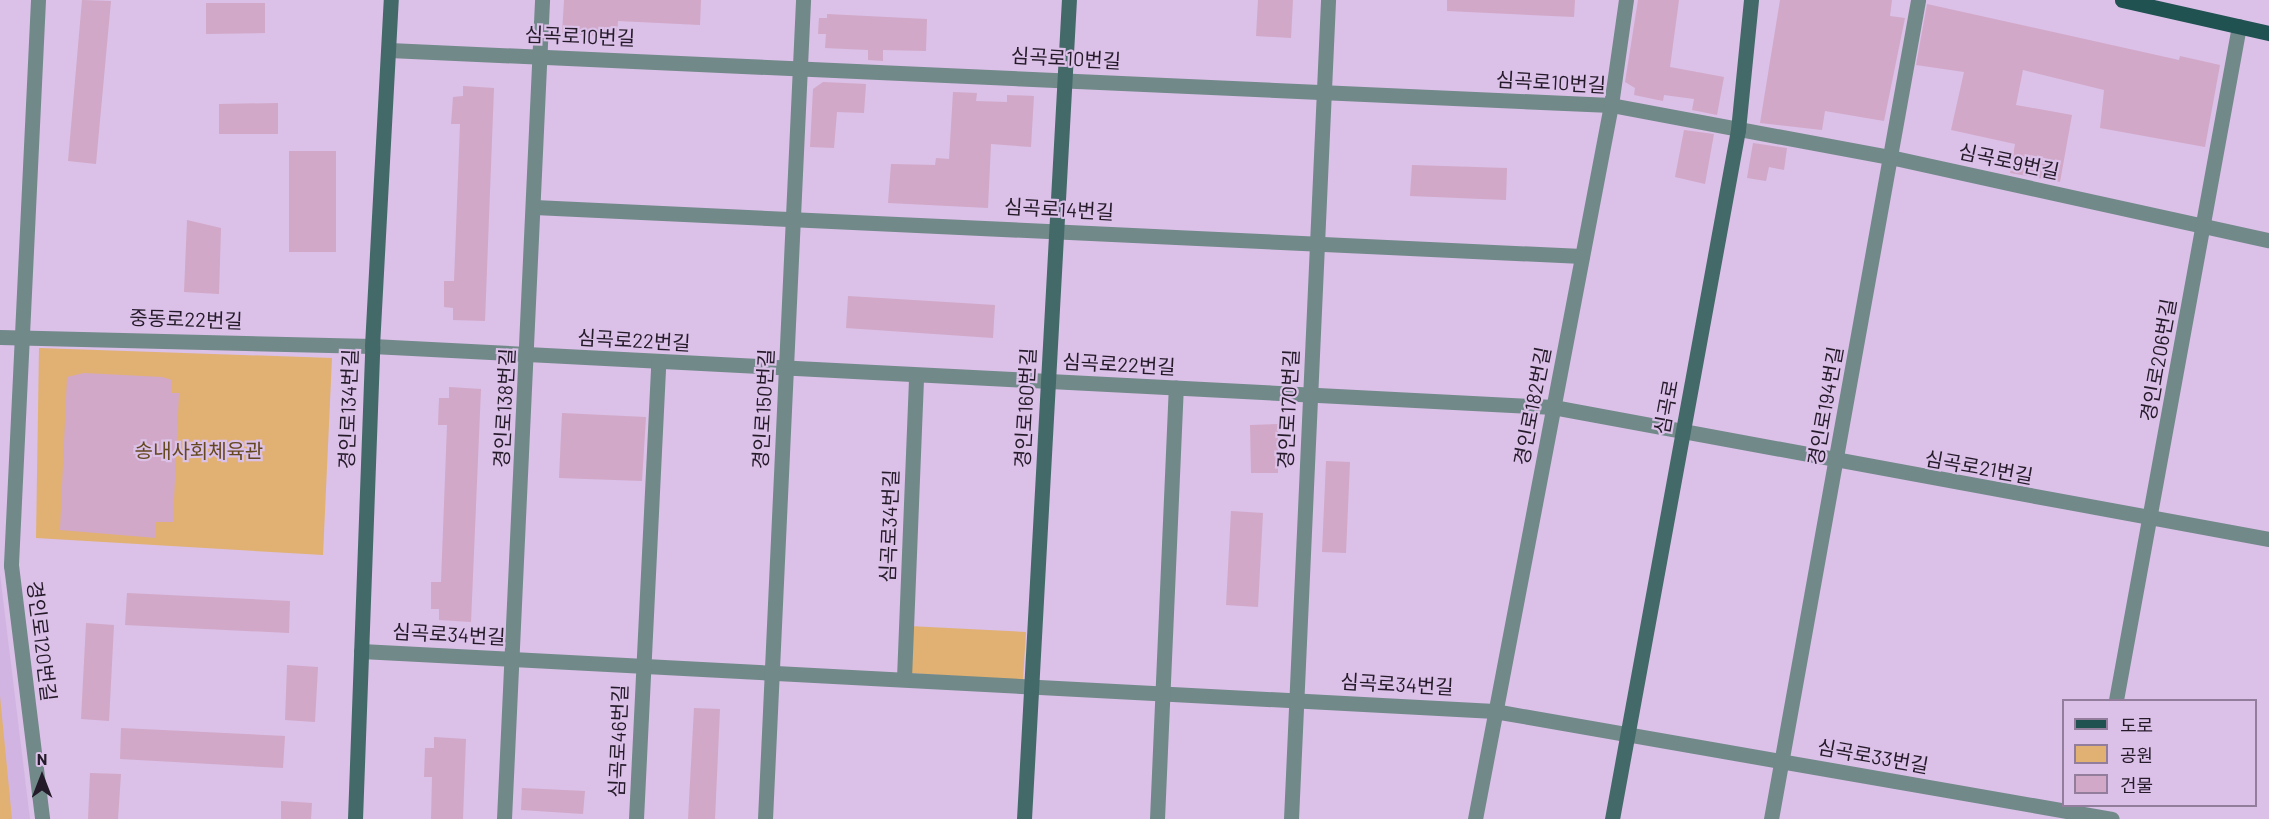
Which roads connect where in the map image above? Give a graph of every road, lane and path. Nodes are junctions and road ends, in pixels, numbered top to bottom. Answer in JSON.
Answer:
{"nodes":[{"id":1,"x":38,"y":0,"type":"edge"},
{"id":2,"x":391,"y":0,"type":"edge"},
{"id":3,"x":542,"y":0,"type":"edge"},
{"id":4,"x":803,"y":0,"type":"edge"},
{"id":5,"x":1069,"y":0,"type":"edge"},
{"id":6,"x":1328,"y":0,"type":"edge"},
{"id":7,"x":1626,"y":0,"type":"edge"},
{"id":8,"x":1751,"y":0,"type":"edge"},
{"id":9,"x":1918,"y":0,"type":"edge"},
{"id":10,"x":2122,"y":0,"type":"edge"},
{"id":11,"x":2239,"y":26,"type":"junction"},
{"id":12,"x":2269,"y":33,"type":"edge"},
{"id":13,"x":389,"y":50,"type":"junction"},
{"id":14,"x":540,"y":56,"type":"junction"},
{"id":15,"x":800,"y":66,"type":"junction"},
{"id":16,"x":1065,"y":78,"type":"junction"},
{"id":17,"x":1324,"y":93,"type":"junction"},
{"id":18,"x":1611,"y":105,"type":"junction"},
{"id":19,"x":1738,"y":130,"type":"junction"},
{"id":20,"x":1890,"y":157,"type":"junction"},
{"id":21,"x":534,"y":207,"type":"junction"},
{"id":22,"x":793,"y":218,"type":"junction"},
{"id":23,"x":2204,"y":226,"type":"junction"},
{"id":24,"x":1056,"y":230,"type":"junction"},
{"id":25,"x":2269,"y":240,"type":"edge"},
{"id":26,"x":1317,"y":242,"type":"junction"},
{"id":27,"x":1582,"y":256,"type":"junction"},
{"id":28,"x":22,"y":334,"type":"junction"},
{"id":29,"x":0,"y":337,"type":"edge"},
{"id":30,"x":372,"y":346,"type":"junction"},
{"id":31,"x":528,"y":355,"type":"junction"},
{"id":32,"x":658,"y":362,"type":"junction"},
{"id":33,"x":786,"y":368,"type":"junction"},
{"id":34,"x":916,"y":375,"type":"junction"},
{"id":35,"x":1047,"y":382,"type":"junction"},
{"id":36,"x":1176,"y":387,"type":"junction"},
{"id":37,"x":1310,"y":394,"type":"junction"},
{"id":38,"x":1553,"y":407,"type":"junction"},
{"id":39,"x":1683,"y":431,"type":"junction"},
{"id":40,"x":1836,"y":463,"type":"junction"},
{"id":41,"x":2151,"y":518,"type":"junction"},
{"id":42,"x":2269,"y":539,"type":"edge"},
{"id":43,"x":361,"y":651,"type":"junction"},
{"id":44,"x":510,"y":659,"type":"junction"},
{"id":45,"x":642,"y":665,"type":"junction"},
{"id":46,"x":772,"y":672,"type":"junction"},
{"id":47,"x":904,"y":678,"type":"junction"},
{"id":48,"x":1030,"y":685,"type":"junction"},
{"id":49,"x":1163,"y":692,"type":"junction"},
{"id":50,"x":2116,"y":699,"type":"edge"},
{"id":51,"x":1296,"y":700,"type":"junction"},
{"id":52,"x":1494,"y":711,"type":"junction"},
{"id":53,"x":1628,"y":732,"type":"junction"},
{"id":54,"x":1782,"y":761,"type":"junction"},
{"id":55,"x":2095,"y":813,"type":"edge"},
{"id":56,"x":42,"y":819,"type":"edge"},
{"id":57,"x":355,"y":819,"type":"edge"},
{"id":58,"x":504,"y":819,"type":"edge"},
{"id":59,"x":636,"y":819,"type":"edge"},
{"id":60,"x":765,"y":819,"type":"edge"},
{"id":61,"x":1024,"y":819,"type":"edge"},
{"id":62,"x":1157,"y":819,"type":"edge"},
{"id":63,"x":1291,"y":819,"type":"edge"},
{"id":64,"x":1475,"y":819,"type":"edge"},
{"id":65,"x":1612,"y":819,"type":"edge"},
{"id":66,"x":1771,"y":819,"type":"edge"},
{"id":67,"x":2112,"y":819,"type":"edge"}],
"edges":[{"from":1,"to":28,"type":"street","name":"경인로120번길"},
{"from":2,"to":13,"type":"street","name":"경인로134번길"},
{"from":3,"to":14,"type":"street","name":"경인로138번길"},
{"from":4,"to":15,"type":"street","name":"경인로150번길"},
{"from":5,"to":16,"type":"street","name":"경인로160번길"},
{"from":6,"to":17,"type":"street","name":"경인로170번길"},
{"from":7,"to":18,"type":"street","name":"경인로182번길"},
{"from":8,"to":19,"type":"street","name":"심곡로"},
{"from":9,"to":20,"type":"street","name":"경인로194번길"},
{"from":10,"to":11,"type":"main road"},
{"from":11,"to":12,"type":"main road"},
{"from":11,"to":23,"type":"street","name":"경인로206번길"},
{"from":13,"to":14,"type":"street","name":"심곡로10번길"},
{"from":13,"to":30,"type":"street","name":"경인로134번길"},
{"from":14,"to":15,"type":"street","name":"심곡로10번길"},
{"from":14,"to":21,"type":"street","name":"경인로138번길"},
{"from":15,"to":16,"type":"street","name":"심곡로10번길"},
{"from":15,"to":22,"type":"street","name":"경인로150번길"},
{"from":16,"to":17,"type":"street","name":"심곡로10번길"},
{"from":16,"to":24,"type":"street","name":"경인로160번길"},
{"from":17,"to":18,"type":"street","name":"심곡로10번길"},
{"from":17,"to":26,"type":"street","name":"경인로170번길"},
{"from":18,"to":19,"type":"street","name":"심곡로10번길"},
{"from":18,"to":27,"type":"street","name":"경인로182번길"},
{"from":19,"to":20,"type":"street","name":"심곡로9번길"},
{"from":19,"to":39,"type":"street","name":"심곡로"},
{"from":20,"to":23,"type":"street","name":"심곡로9번길"},
{"from":20,"to":40,"type":"street","name":"경인로194번길"},
{"from":21,"to":22,"type":"street","name":"심곡로14번길"},
{"from":21,"to":31,"type":"street","name":"경인로138번길"},
{"from":22,"to":24,"type":"street","name":"심곡로14번길"},
{"from":22,"to":33,"type":"street","name":"경인로150번길"},
{"from":23,"to":25,"type":"street","name":"심곡로9번길"},
{"from":23,"to":41,"type":"street","name":"경인로206번길"},
{"from":24,"to":26,"type":"street","name":"심곡로14번길"},
{"from":24,"to":35,"type":"street","name":"경인로160번길"},
{"from":26,"to":27,"type":"street","name":"심곡로14번길"},
{"from":26,"to":37,"type":"street","name":"경인로170번길"},
{"from":27,"to":38,"type":"street","name":"경인로182번길"},
{"from":28,"to":29,"type":"street","name":"중동로22번길"},
{"from":28,"to":30,"type":"street","name":"중동로22번길"},
{"from":28,"to":56,"type":"street","name":"경인로120번길"},
{"from":30,"to":31,"type":"street","name":"심곡로22번길"},
{"from":30,"to":43,"type":"street","name":"경인로134번길"},
{"from":31,"to":32,"type":"street","name":"심곡로22번길"},
{"from":31,"to":44,"type":"street","name":"경인로138번길"},
{"from":32,"to":33,"type":"street","name":"심곡로22번길"},
{"from":32,"to":45,"type":"street"},
{"from":33,"to":34,"type":"street","name":"심곡로22번길"},
{"from":33,"to":46,"type":"street","name":"경인로150번길"},
{"from":34,"to":35,"type":"street","name":"심곡로22번길"},
{"from":34,"to":47,"type":"street","name":"심곡로34번길"},
{"from":35,"to":36,"type":"street","name":"심곡로22번길"},
{"from":35,"to":48,"type":"street","name":"경인로160번길"},
{"from":36,"to":37,"type":"street","name":"심곡로22번길"},
{"from":36,"to":49,"type":"street"},
{"from":37,"to":38,"type":"street","name":"심곡로22번길"},
{"from":37,"to":51,"type":"street","name":"경인로170번길"},
{"from":38,"to":39,"type":"street","name":"심곡로22번길"},
{"from":38,"to":52,"type":"street","name":"경인로182번길"},
{"from":39,"to":40,"type":"street","name":"심곡로21번길"},
{"from":39,"to":53,"type":"street","name":"심곡로"},
{"from":40,"to":41,"type":"street","name":"심곡로21번길"},
{"from":40,"to":54,"type":"street","name":"경인로194번길"},
{"from":41,"to":42,"type":"street","name":"심곡로21번길"},
{"from":41,"to":50,"type":"street","name":"경인로206번길"},
{"from":43,"to":44,"type":"street","name":"심곡로34번길"},
{"from":43,"to":57,"type":"street","name":"경인로134번길"},
{"from":44,"to":45,"type":"street","name":"심곡로34번길"},
{"from":44,"to":58,"type":"street","name":"경인로138번길"},
{"from":45,"to":46,"type":"street","name":"심곡로34번길"},
{"from":45,"to":59,"type":"street","name":"심곡로46번길"},
{"from":46,"to":47,"type":"street","name":"심곡로34번길"},
{"from":46,"to":60,"type":"street","name":"경인로150번길"},
{"from":47,"to":48,"type":"street","name":"심곡로34번길"},
{"from":48,"to":49,"type":"street","name":"심곡로34번길"},
{"from":48,"to":61,"type":"street","name":"경인로160번길"},
{"from":49,"to":51,"type":"street","name":"심곡로34번길"},
{"from":49,"to":62,"type":"street"},
{"from":51,"to":52,"type":"street","name":"심곡로34번길"},
{"from":51,"to":63,"type":"street","name":"경인로170번길"},
{"from":52,"to":53,"type":"street","name":"심곡로34번길"},
{"from":52,"to":64,"type":"street","name":"경인로182번길"},
{"from":53,"to":54,"type":"street","name":"심곡로33번길"},
{"from":53,"to":65,"type":"street","name":"심곡로"},
{"from":54,"to":55,"type":"street","name":"심곡로33번길"},
{"from":54,"to":66,"type":"street","name":"경인로194번길"},
{"from":55,"to":67,"type":"street","name":"심곡로33번길"}]}
